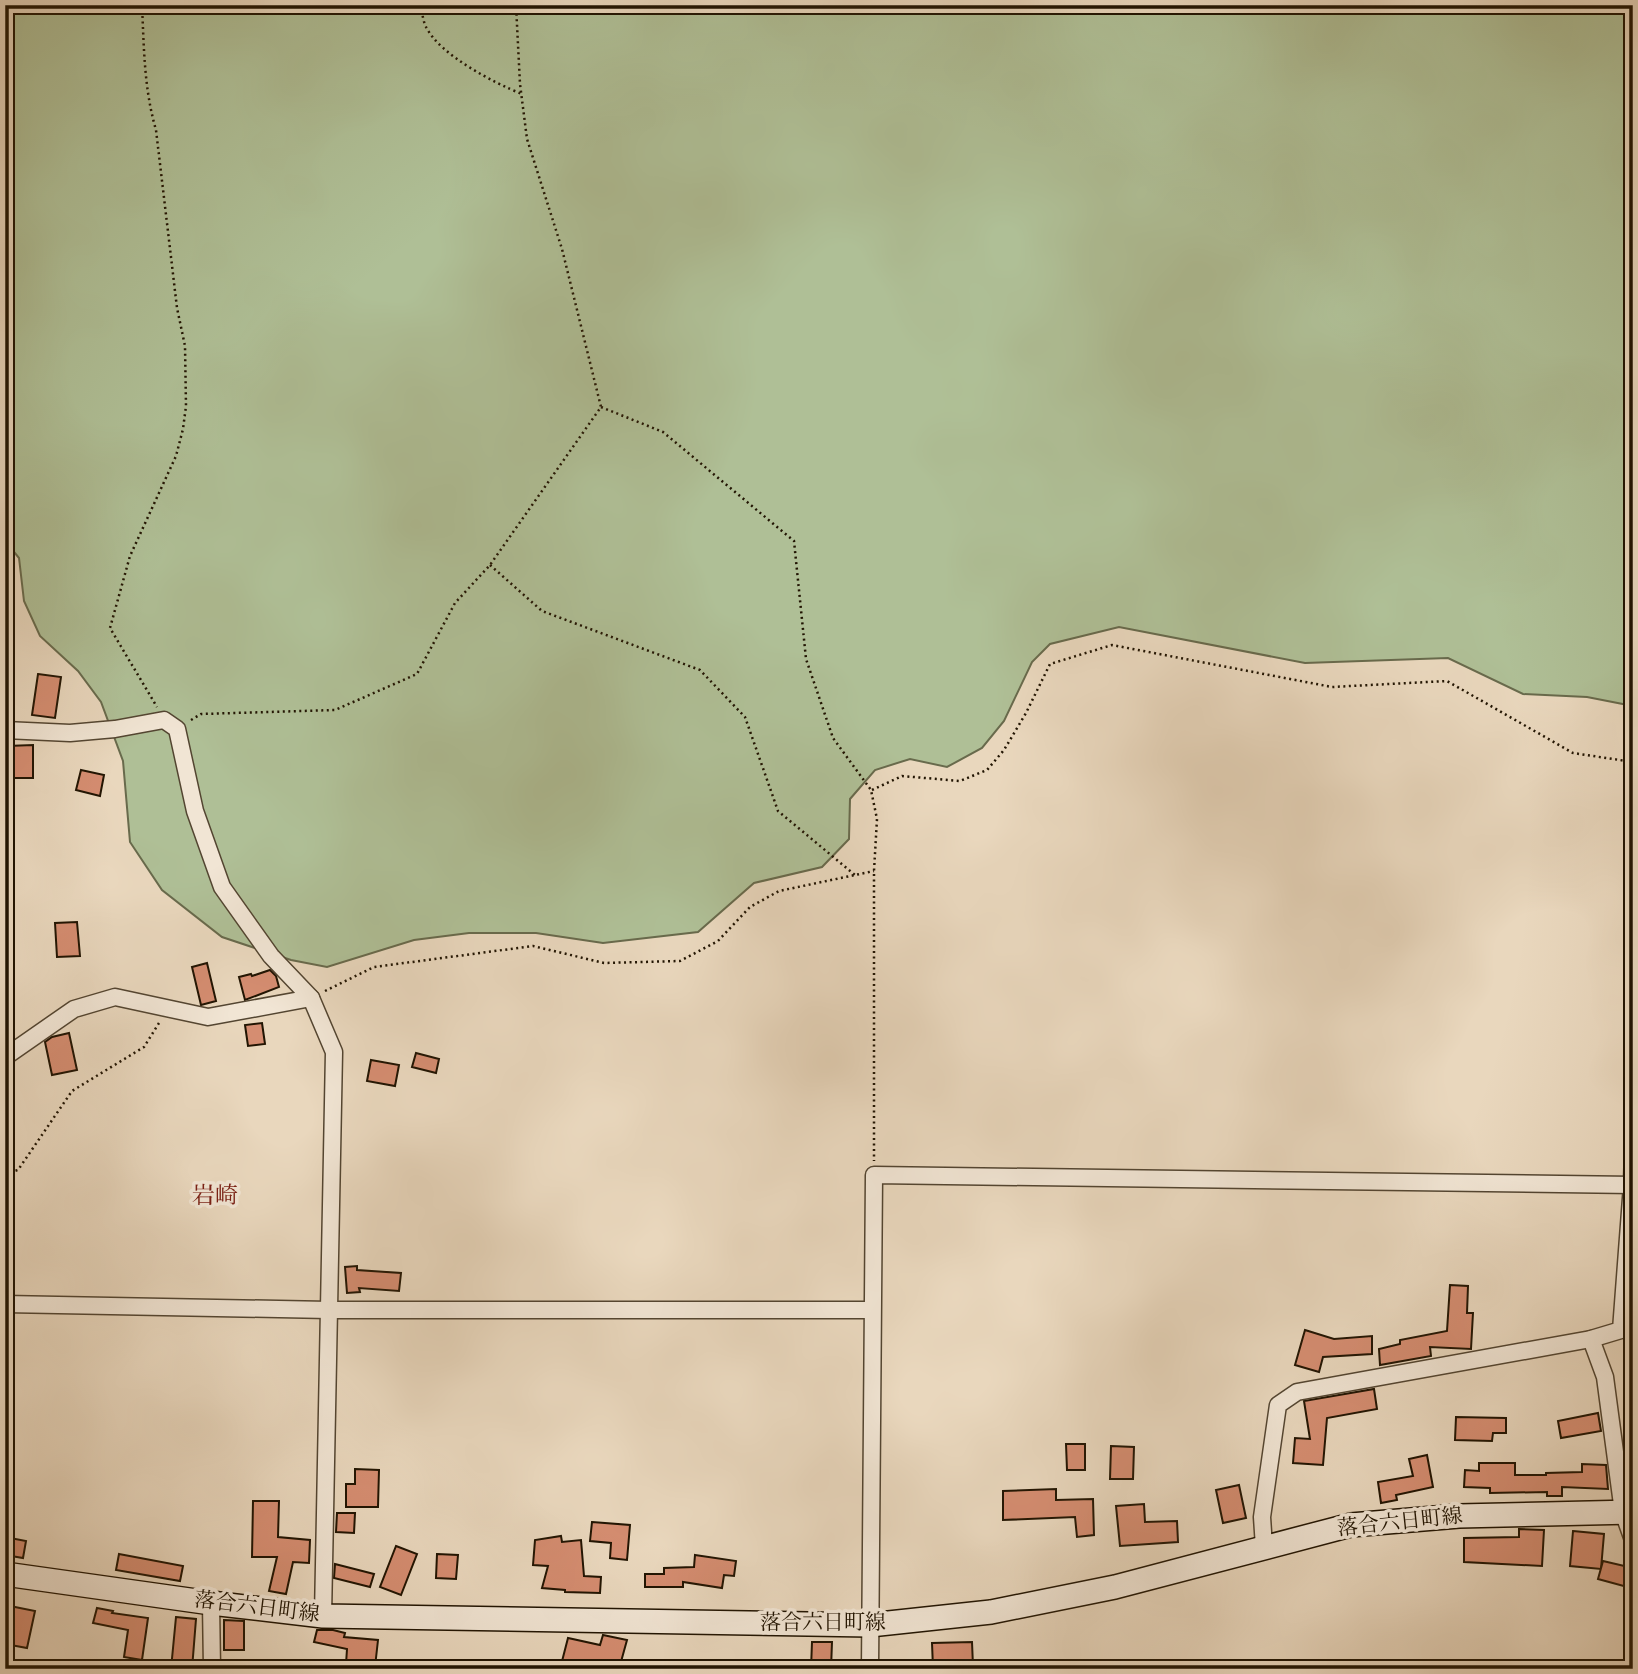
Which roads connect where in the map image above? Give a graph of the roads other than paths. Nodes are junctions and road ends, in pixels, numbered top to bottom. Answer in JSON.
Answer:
{"nodes":[{"id":1,"x":5,"y":730,"type":"edge"},
{"id":2,"x":311,"y":998,"type":"junction"},
{"id":3,"x":5,"y":1057,"type":"edge"},
{"id":4,"x":1633,"y":1150,"type":"edge"},
{"id":5,"x":1632,"y":1185,"type":"edge"},
{"id":6,"x":5,"y":1304,"type":"edge"},
{"id":7,"x":329,"y":1310,"type":"junction"},
{"id":8,"x":872,"y":1310,"type":"junction"},
{"id":9,"x":1591,"y":1339,"type":"junction"},
{"id":10,"x":1628,"y":1512,"type":"edge"},
{"id":11,"x":1633,"y":1539,"type":"edge"},
{"id":12,"x":1264,"y":1547,"type":"junction"},
{"id":13,"x":5,"y":1574,"type":"edge"},
{"id":14,"x":211,"y":1603,"type":"junction"},
{"id":15,"x":323,"y":1616,"type":"junction"},
{"id":16,"x":870,"y":1625,"type":"junction"},
{"id":17,"x":212,"y":1669,"type":"edge"},
{"id":18,"x":870,"y":1669,"type":"edge"}],
"edges":[{"from":1,"to":2,"type":"street"},
{"from":2,"to":3,"type":"street"},
{"from":2,"to":7,"type":"street"},
{"from":4,"to":5,"type":"street"},
{"from":5,"to":8,"type":"street"},
{"from":5,"to":9,"type":"street"},
{"from":6,"to":7,"type":"street"},
{"from":7,"to":8,"type":"street"},
{"from":7,"to":15,"type":"street"},
{"from":8,"to":16,"type":"street"},
{"from":9,"to":10,"type":"street"},
{"from":9,"to":12,"type":"street"},
{"from":10,"to":11,"type":"street"},
{"from":10,"to":12,"type":"main road","name":"落合六日町線"},
{"from":12,"to":16,"type":"main road","name":"落合六日町線"},
{"from":13,"to":14,"type":"main road","name":"落合六日町線"},
{"from":14,"to":15,"type":"main road","name":"落合六日町線"},
{"from":14,"to":17,"type":"street"},
{"from":15,"to":16,"type":"main road","name":"落合六日町線"},
{"from":16,"to":18,"type":"street"}]}
